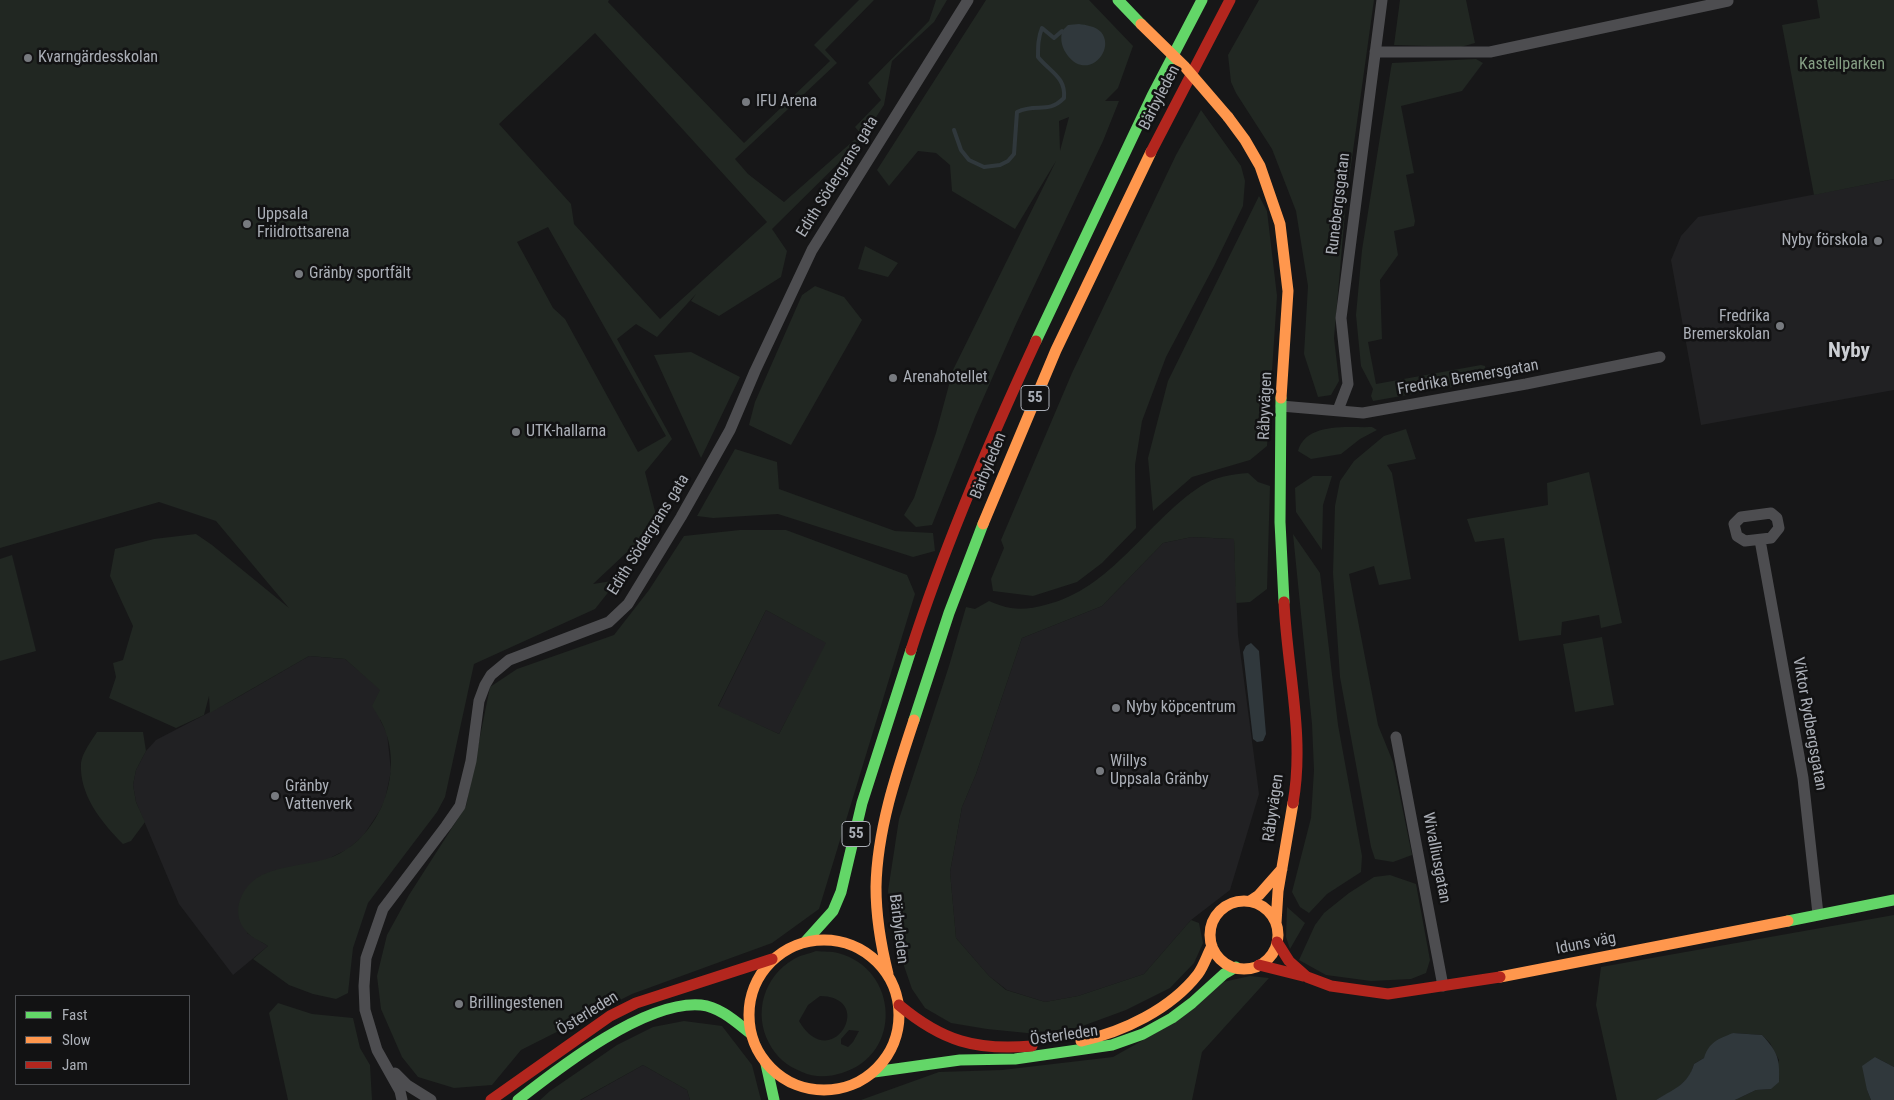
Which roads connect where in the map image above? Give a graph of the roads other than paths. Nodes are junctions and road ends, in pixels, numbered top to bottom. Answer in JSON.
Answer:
{"nodes":[{"id":1,"x":968,"y":0,"type":"edge"},
{"id":2,"x":1118,"y":0,"type":"edge"},
{"id":3,"x":1202,"y":0,"type":"edge"},
{"id":4,"x":1230,"y":0,"type":"edge"},
{"id":5,"x":1382,"y":0,"type":"edge"},
{"id":6,"x":1728,"y":1,"type":"dead end"},
{"id":7,"x":1375,"y":52,"type":"junction"},
{"id":8,"x":1660,"y":357,"type":"dead end"},
{"id":9,"x":1281,"y":406,"type":"junction"},
{"id":10,"x":1338,"y":410,"type":"junction"},
{"id":11,"x":1760,"y":540,"type":"dead end"},
{"id":12,"x":1396,"y":737,"type":"dead end"},
{"id":13,"x":1282,"y":869,"type":"junction"},
{"id":14,"x":1894,"y":900,"type":"edge"},
{"id":15,"x":1250,"y":901,"type":"junction"},
{"id":16,"x":1818,"y":914,"type":"junction"},
{"id":17,"x":1276,"y":923,"type":"junction"},
{"id":18,"x":806,"y":941,"type":"junction"},
{"id":19,"x":1277,"y":942,"type":"junction"},
{"id":20,"x":1212,"y":946,"type":"junction"},
{"id":21,"x":772,"y":959,"type":"junction"},
{"id":22,"x":1260,"y":965,"type":"junction"},
{"id":23,"x":1236,"y":967,"type":"junction"},
{"id":24,"x":888,"y":974,"type":"junction"},
{"id":25,"x":1307,"y":977,"type":"junction"},
{"id":26,"x":1443,"y":986,"type":"junction"},
{"id":27,"x":899,"y":1005,"type":"junction"},
{"id":28,"x":750,"y":1033,"type":"junction"},
{"id":29,"x":387,"y":1064,"type":"junction"},
{"id":30,"x":766,"y":1064,"type":"junction"},
{"id":31,"x":874,"y":1072,"type":"junction"},
{"id":32,"x":844,"y":1088,"type":"junction"},
{"id":33,"x":402,"y":1100,"type":"edge"},
{"id":34,"x":431,"y":1100,"type":"edge"},
{"id":35,"x":491,"y":1100,"type":"edge"},
{"id":36,"x":518,"y":1100,"type":"edge"},
{"id":37,"x":774,"y":1100,"type":"edge"},
{"id":38,"x":833,"y":1100,"type":"edge"}],
"edges":[{"from":1,"to":29,"type":"street","name":"Edith Södergrans gata"},
{"from":2,"to":9,"type":"main road","name":"Råbyvägen","bridge":true},
{"from":3,"to":18,"type":"main road","name":"Bärbyleden","number":"55"},
{"from":4,"to":24,"type":"main road","name":"Bärbyleden","number":"55"},
{"from":5,"to":7,"type":"street","name":"Runebergsgatan"},
{"from":6,"to":7,"type":"street"},
{"from":7,"to":10,"type":"street","name":"Runebergsgatan"},
{"from":8,"to":10,"type":"street","name":"Fredrika Bremersgatan"},
{"from":9,"to":10,"type":"street","name":"Fredrika Bremersgatan"},
{"from":9,"to":13,"type":"main road","name":"Råbyvägen"},
{"from":11,"to":16,"type":"street","name":"Viktor Rydbergsgatan"},
{"from":12,"to":26,"type":"street","name":"Wivalliusgatan"},
{"from":13,"to":15,"type":"main road"},
{"from":13,"to":17,"type":"main road","name":"Råbyvägen"},
{"from":14,"to":16,"type":"main road","name":"Iduns väg"},
{"from":15,"to":17,"type":"main road"},
{"from":15,"to":20,"type":"main road"},
{"from":16,"to":26,"type":"main road","name":"Iduns väg"},
{"from":17,"to":19,"type":"main road"},
{"from":18,"to":21,"type":"main road"},
{"from":18,"to":24,"type":"main road"},
{"from":19,"to":22,"type":"main road"},
{"from":19,"to":25,"type":"main road","name":"Iduns väg"},
{"from":20,"to":23,"type":"main road"},
{"from":20,"to":27,"type":"main road","name":"Österleden"},
{"from":21,"to":28,"type":"main road"},
{"from":21,"to":35,"type":"main road","name":"Österleden"},
{"from":22,"to":23,"type":"main road"},
{"from":22,"to":25,"type":"main road"},
{"from":23,"to":31,"type":"main road","name":"Österleden"},
{"from":24,"to":27,"type":"main road"},
{"from":25,"to":26,"type":"main road","name":"Iduns väg"},
{"from":27,"to":31,"type":"main road"},
{"from":28,"to":30,"type":"main road"},
{"from":28,"to":36,"type":"main road","name":"Österleden"},
{"from":29,"to":33,"type":"street"},
{"from":29,"to":34,"type":"street"},
{"from":30,"to":32,"type":"main road"},
{"from":30,"to":37,"type":"main road"},
{"from":31,"to":32,"type":"main road"},
{"from":32,"to":38,"type":"main road"}]}
